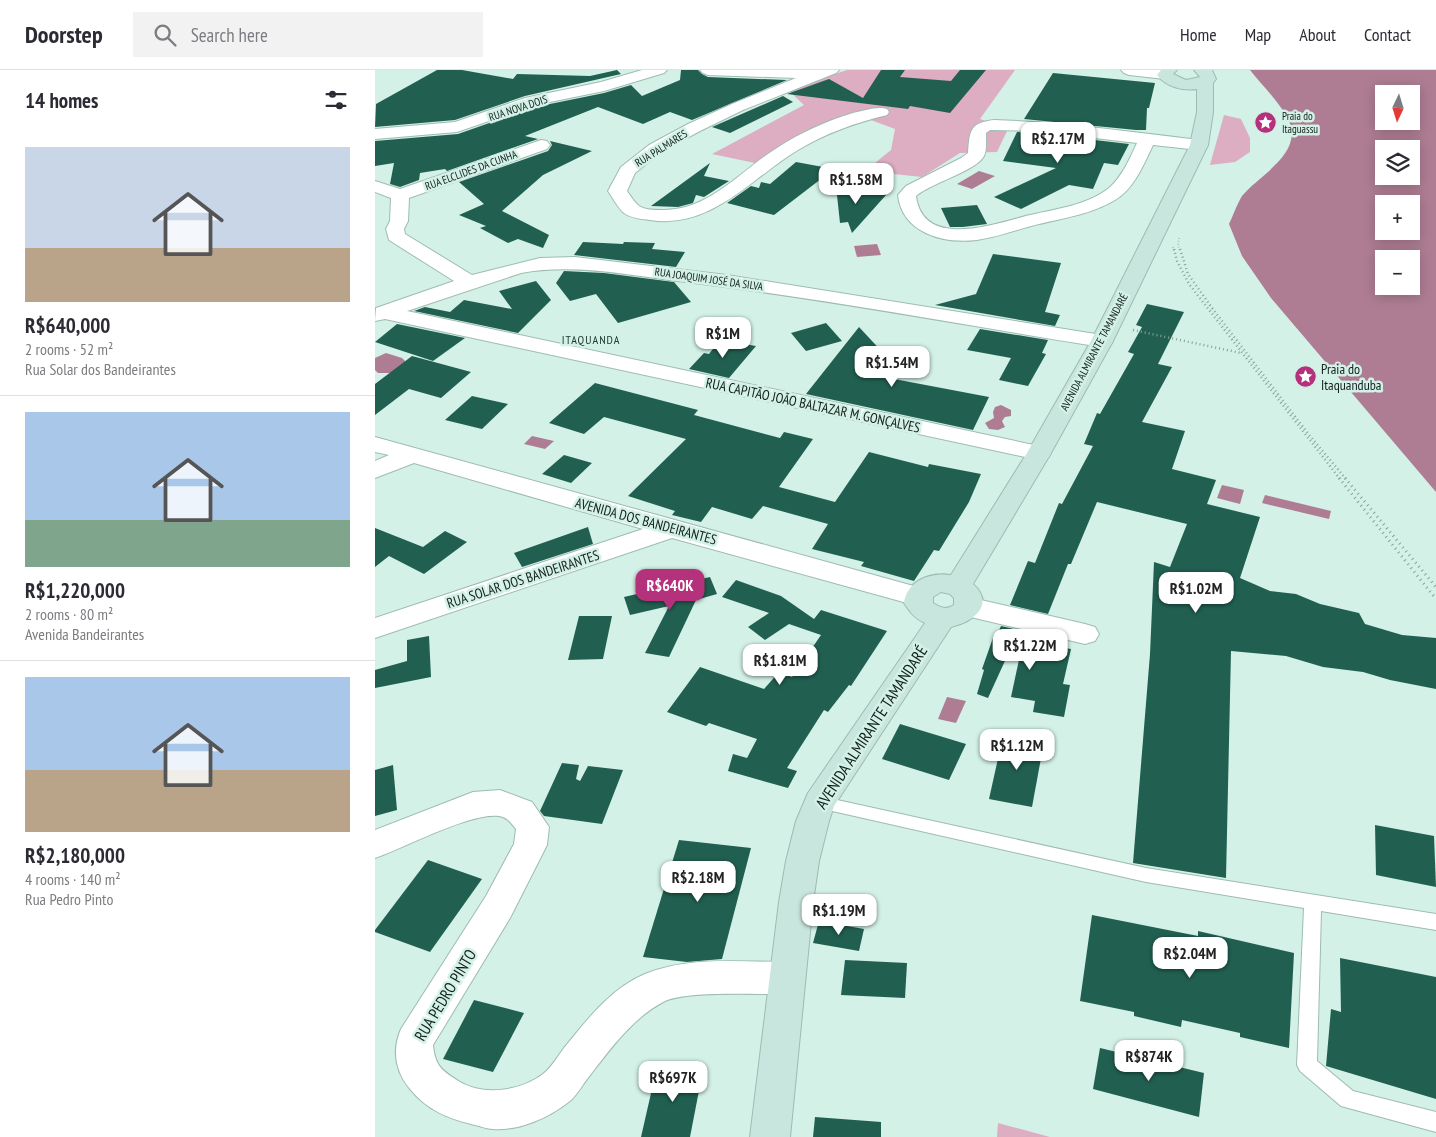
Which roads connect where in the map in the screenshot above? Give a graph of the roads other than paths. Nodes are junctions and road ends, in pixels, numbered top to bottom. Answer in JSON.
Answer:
{"nodes":[{"id":1,"x":659,"y":70,"type":"edge"},
{"id":2,"x":708,"y":70,"type":"edge"},
{"id":3,"x":1129,"y":70,"type":"edge"},
{"id":4,"x":826,"y":72,"type":"edge"},
{"id":5,"x":1202,"y":73,"type":"edge"},
{"id":6,"x":1170,"y":75,"type":"edge"},
{"id":7,"x":1204,"y":106,"type":"junction"},
{"id":8,"x":881,"y":112,"type":"dead end"},
{"id":9,"x":375,"y":134,"type":"edge"},
{"id":10,"x":1147,"y":138,"type":"junction"},
{"id":11,"x":541,"y":145,"type":"dead end"},
{"id":12,"x":1199,"y":145,"type":"junction"},
{"id":13,"x":375,"y":186,"type":"edge"},
{"id":14,"x":400,"y":196,"type":"junction"},
{"id":15,"x":470,"y":282,"type":"junction"},
{"id":16,"x":378,"y":313,"type":"edge"},
{"id":17,"x":1106,"y":333,"type":"junction"},
{"id":18,"x":377,"y":452,"type":"edge"},
{"id":19,"x":1039,"y":453,"type":"junction"},
{"id":20,"x":671,"y":529,"type":"junction"},
{"id":21,"x":946,"y":602,"type":"junction"},
{"id":22,"x":375,"y":628,"type":"edge"},
{"id":23,"x":1085,"y":634,"type":"dead end"},
{"id":24,"x":819,"y":802,"type":"junction"},
{"id":25,"x":375,"y":844,"type":"edge"},
{"id":26,"x":1313,"y":902,"type":"junction"},
{"id":27,"x":1436,"y":922,"type":"edge"},
{"id":28,"x":787,"y":978,"type":"junction"},
{"id":29,"x":1436,"y":1122,"type":"edge"},
{"id":30,"x":770,"y":1137,"type":"edge"}],
"edges":[{"from":1,"to":9,"type":"street","name":"RUA NOVA DOIS"},
{"from":2,"to":4,"type":"street"},
{"from":3,"to":6,"type":"street"},
{"from":4,"to":8,"type":"street","name":"RUA PALMARES"},
{"from":5,"to":6,"type":"main road","name":"AVENIDA ALMIRANTE TAMANDARÉ"},
{"from":5,"to":7,"type":"main road","name":"AVENIDA ALMIRANTE TAMANDARÉ"},
{"from":6,"to":7,"type":"main road"},
{"from":7,"to":12,"type":"main road","name":"AVENIDA ALMIRANTE TAMANDARÉ"},
{"from":10,"to":10,"type":"street"},
{"from":10,"to":12,"type":"street"},
{"from":11,"to":14,"type":"street","name":"RUA ELCLIDES DA CUNHA"},
{"from":12,"to":17,"type":"main road","name":"AVENIDA ALMIRANTE TAMANDARÉ"},
{"from":13,"to":14,"type":"street"},
{"from":14,"to":15,"type":"street"},
{"from":15,"to":16,"type":"street","name":"RUA JOAQUIM JOSÉ DA SILVA"},
{"from":15,"to":17,"type":"street","name":"RUA JOAQUIM JOSÉ DA SILVA"},
{"from":16,"to":19,"type":"street","name":"RUA CAPITÃO JOÃO BALTAZAR M. GONÇALVES"},
{"from":17,"to":19,"type":"main road","name":"AVENIDA ALMIRANTE TAMANDARÉ"},
{"from":18,"to":20,"type":"street","name":"AVENIDA DOS BANDEIRANTES"},
{"from":19,"to":21,"type":"main road","name":"AVENIDA ALMIRANTE TAMANDARÉ"},
{"from":20,"to":21,"type":"street","name":"AVENIDA DOS BANDEIRANTES"},
{"from":20,"to":22,"type":"street","name":"RUA SOLAR DOS BANDEIRANTES"},
{"from":21,"to":23,"type":"street","name":"AVENIDA DOS BANDEIRANTES"},
{"from":21,"to":24,"type":"main road","name":"AVENIDA ALMIRANTE TAMANDARÉ"},
{"from":24,"to":26,"type":"lane"},
{"from":24,"to":28,"type":"main road","name":"AVENIDA ALMIRANTE TAMANDARÉ"},
{"from":25,"to":28,"type":"street","name":"RUA PEDRO PINTO"},
{"from":26,"to":27,"type":"lane"},
{"from":26,"to":29,"type":"lane"},
{"from":28,"to":30,"type":"main road","name":"AVENIDA ALMIRANTE TAMANDARÉ"}]}
